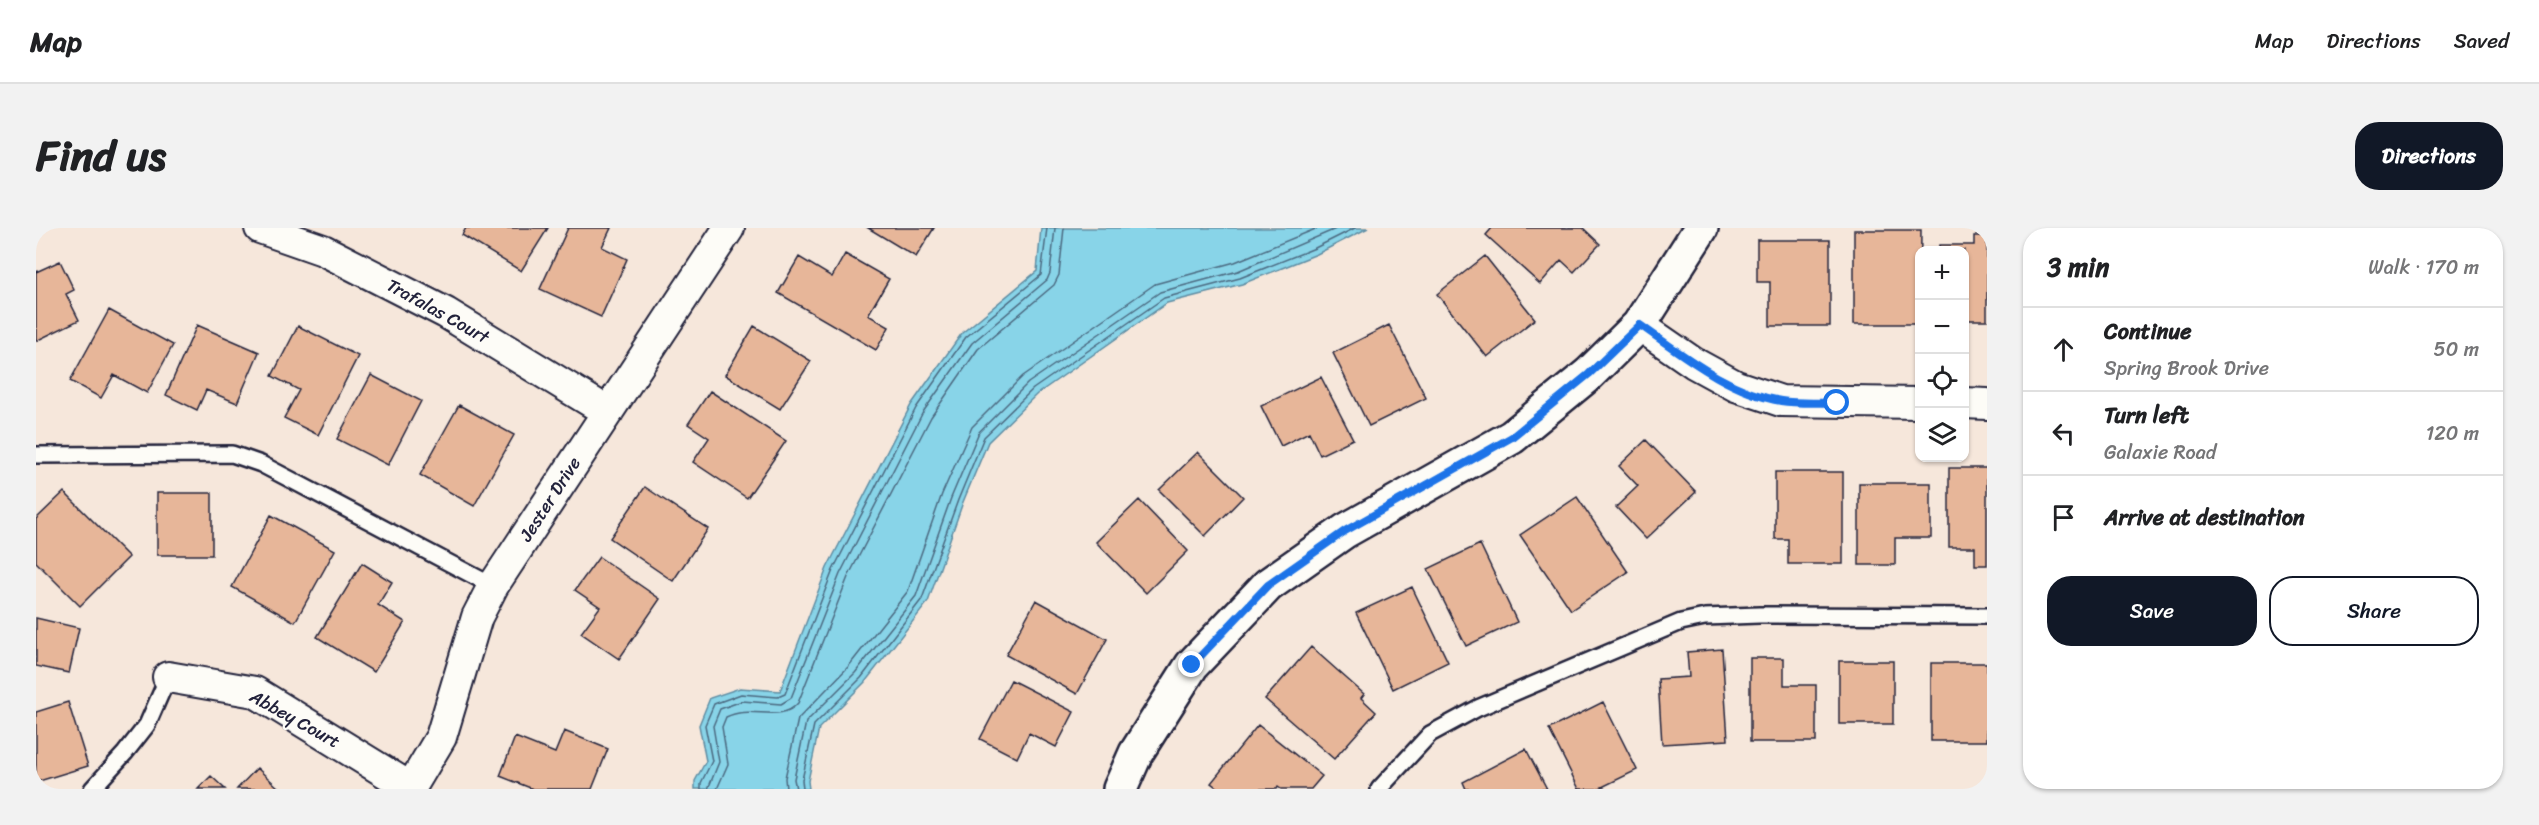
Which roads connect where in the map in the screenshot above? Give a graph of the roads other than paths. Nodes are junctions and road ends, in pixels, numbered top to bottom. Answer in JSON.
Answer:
{"nodes":[{"id":1,"x":260,"y":228,"type":"edge"},
{"id":2,"x":1701,"y":228,"type":"edge"},
{"id":3,"x":727,"y":229,"type":"edge"},
{"id":4,"x":1640,"y":325,"type":"junction"},
{"id":5,"x":1915,"y":403,"type":"edge"},
{"id":6,"x":1969,"y":404,"type":"edge"},
{"id":7,"x":1987,"y":404,"type":"edge"},
{"id":8,"x":608,"y":412,"type":"junction"},
{"id":9,"x":36,"y":455,"type":"edge"},
{"id":10,"x":493,"y":586,"type":"junction"},
{"id":11,"x":1987,"y":616,"type":"edge"},
{"id":12,"x":168,"y":677,"type":"joint"},
{"id":13,"x":410,"y":788,"type":"edge"},
{"id":14,"x":92,"y":789,"type":"edge"},
{"id":15,"x":1120,"y":789,"type":"edge"},
{"id":16,"x":1379,"y":789,"type":"edge"}],
"edges":[{"from":1,"to":8,"type":"street","name":"Trafalas Court"},
{"from":2,"to":4,"type":"street"},
{"from":3,"to":8,"type":"street","name":"Jester Drive"},
{"from":4,"to":5,"type":"street"},
{"from":4,"to":15,"type":"street"},
{"from":6,"to":7,"type":"street"},
{"from":8,"to":10,"type":"street","name":"Jester Drive"},
{"from":9,"to":10,"type":"lane"},
{"from":10,"to":13,"type":"street","name":"Jester Drive"},
{"from":11,"to":16,"type":"lane"},
{"from":12,"to":13,"type":"street","name":"Abbey Court"},
{"from":12,"to":14,"type":"lane"}]}
